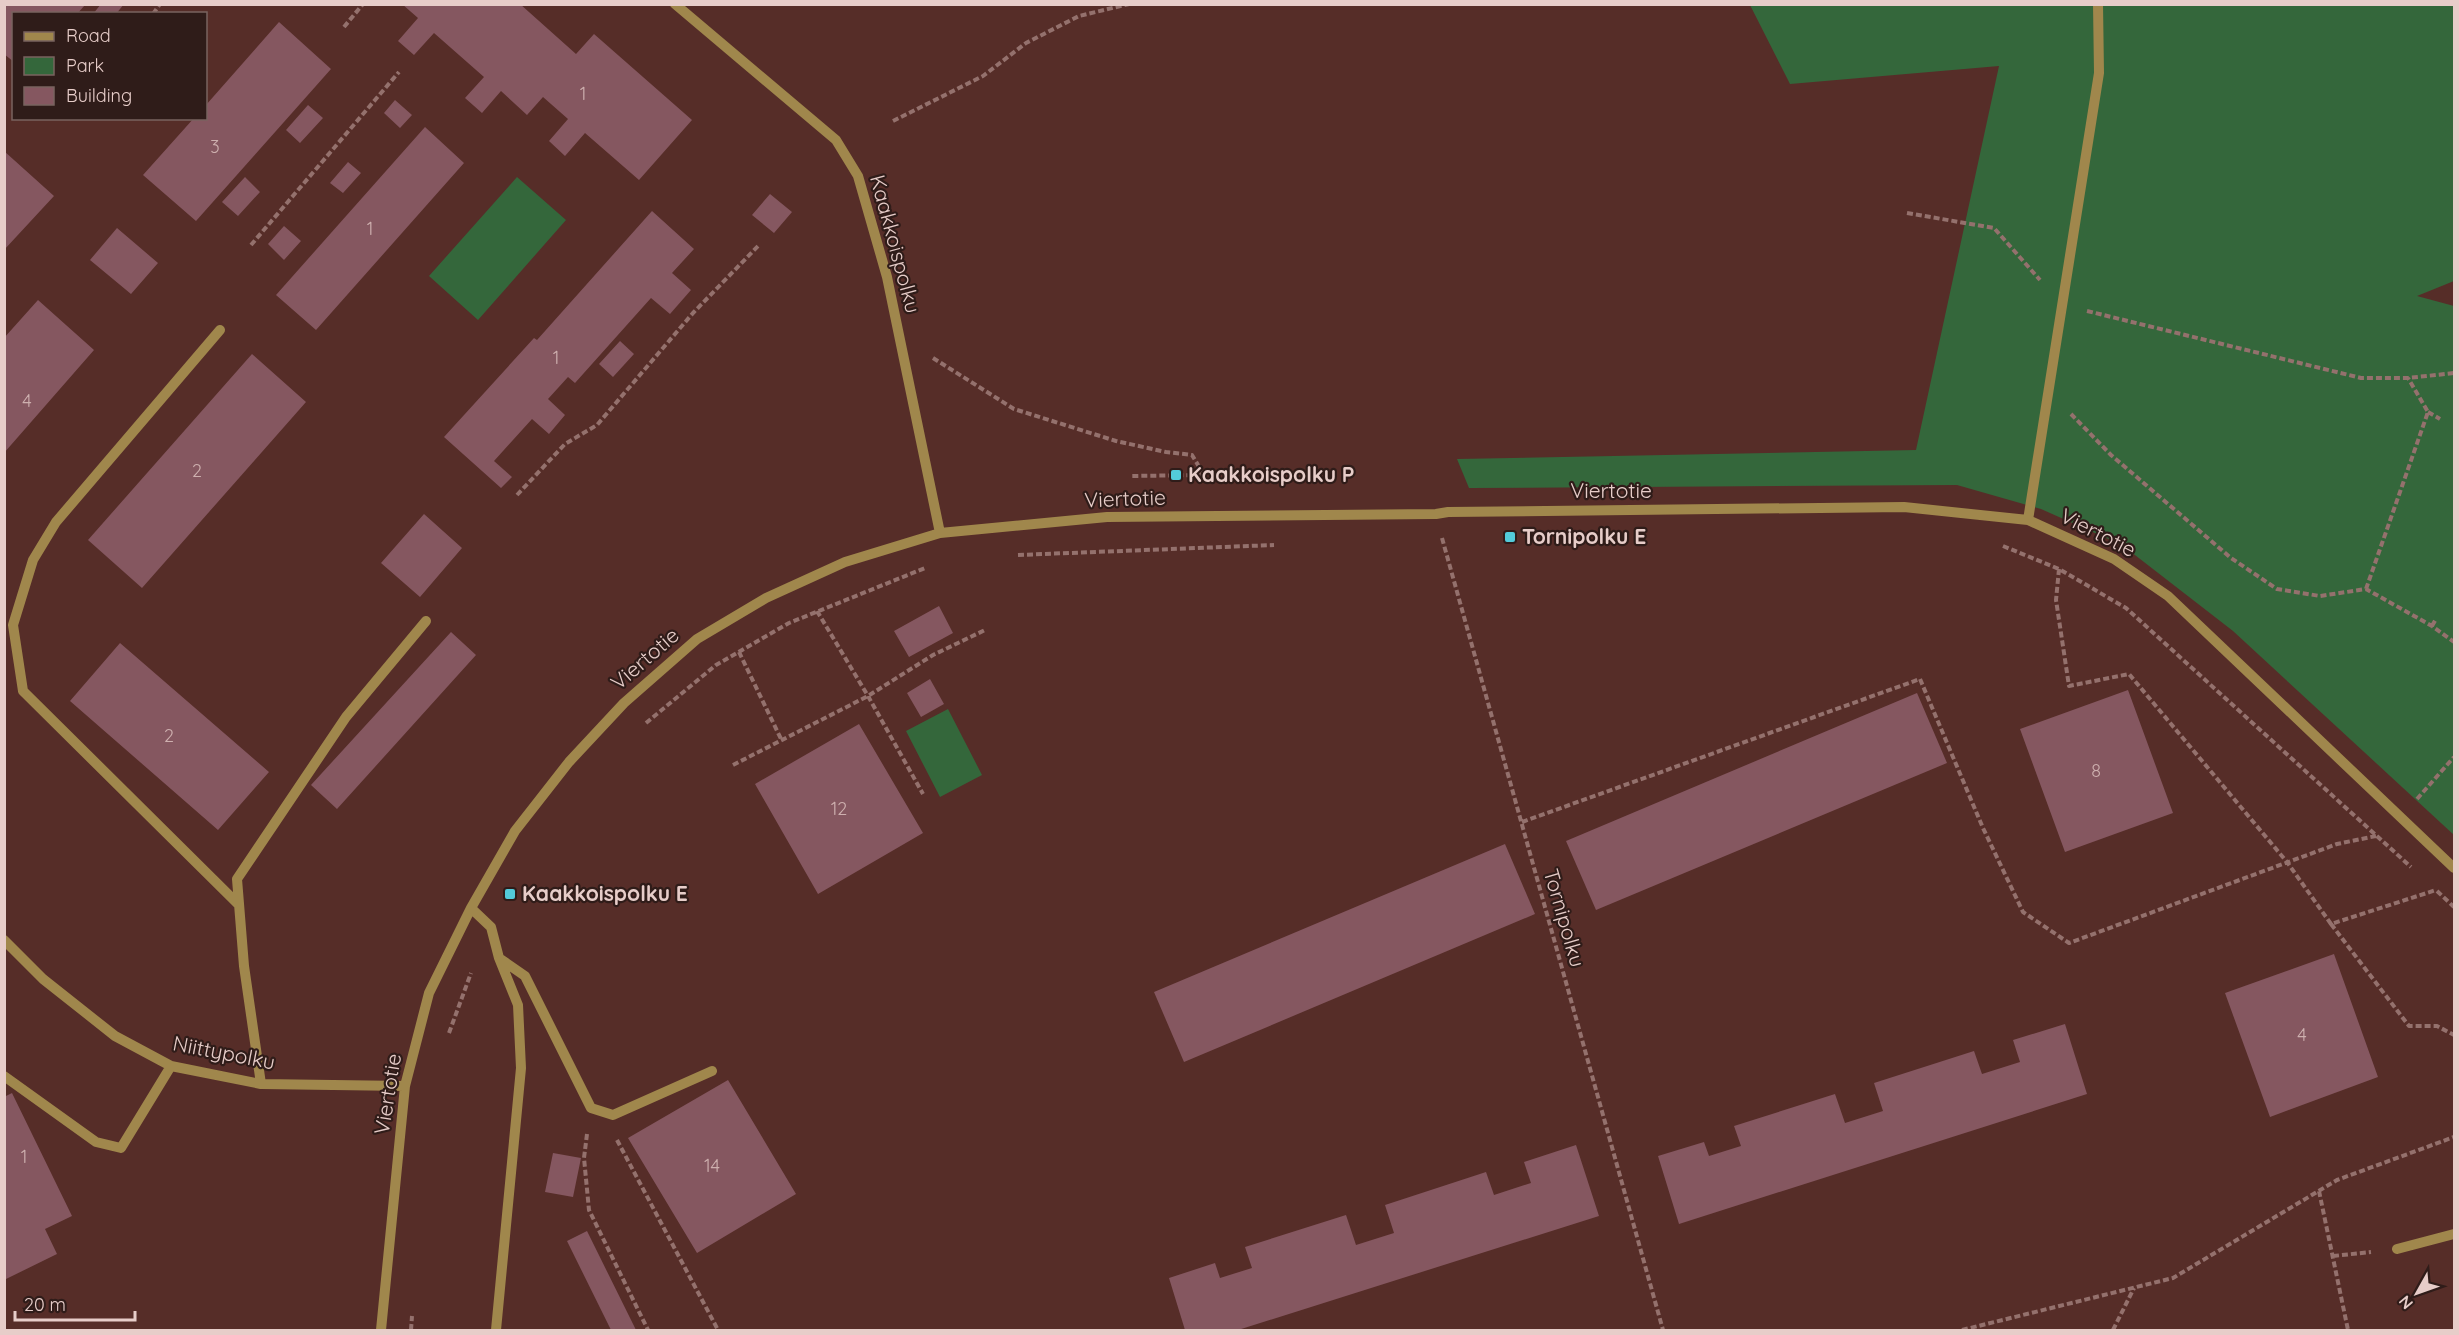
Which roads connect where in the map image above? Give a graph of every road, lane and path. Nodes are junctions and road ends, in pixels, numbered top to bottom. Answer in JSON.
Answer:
{"nodes":[{"id":1,"x":363,"y":4,"type":"edge"},
{"id":2,"x":675,"y":4,"type":"edge"},
{"id":3,"x":1129,"y":4,"type":"edge"},
{"id":4,"x":2098,"y":4,"type":"edge"},
{"id":5,"x":344,"y":27,"type":"dead end"},
{"id":6,"x":399,"y":72,"type":"dead end"},
{"id":7,"x":893,"y":121,"type":"dead end"},
{"id":8,"x":1906,"y":213,"type":"dead end"},
{"id":9,"x":760,"y":244,"type":"dead end"},
{"id":10,"x":251,"y":245,"type":"dead end"},
{"id":11,"x":2062,"y":305,"type":"junction"},
{"id":12,"x":220,"y":330,"type":"dead end"},
{"id":13,"x":933,"y":358,"type":"dead end"},
{"id":14,"x":2454,"y":373,"type":"edge"},
{"id":15,"x":2409,"y":378,"type":"junction"},
{"id":16,"x":2049,"y":392,"type":"junction"},
{"id":17,"x":2428,"y":412,"type":"junction"},
{"id":18,"x":2440,"y":419,"type":"dead end"},
{"id":19,"x":1132,"y":476,"type":"dead end"},
{"id":20,"x":517,"y":495,"type":"dead end"},
{"id":21,"x":1436,"y":514,"type":"junction"},
{"id":22,"x":2028,"y":520,"type":"junction"},
{"id":23,"x":940,"y":534,"type":"junction"},
{"id":24,"x":1442,"y":538,"type":"junction"},
{"id":25,"x":1454,"y":538,"type":"dead end"},
{"id":26,"x":1431,"y":539,"type":"dead end"},
{"id":27,"x":1997,"y":544,"type":"dead end"},
{"id":28,"x":1278,"y":545,"type":"dead end"},
{"id":29,"x":1007,"y":555,"type":"dead end"},
{"id":30,"x":930,"y":566,"type":"dead end"},
{"id":31,"x":2059,"y":569,"type":"junction"},
{"id":32,"x":2366,"y":589,"type":"junction"},
{"id":33,"x":817,"y":611,"type":"junction"},
{"id":34,"x":2436,"y":619,"type":"dead end"},
{"id":35,"x":426,"y":621,"type":"dead end"},
{"id":36,"x":2432,"y":626,"type":"junction"},
{"id":37,"x":985,"y":630,"type":"dead end"},
{"id":38,"x":2454,"y":642,"type":"edge"},
{"id":39,"x":739,"y":652,"type":"junction"},
{"id":40,"x":868,"y":696,"type":"junction"},
{"id":41,"x":644,"y":724,"type":"dead end"},
{"id":42,"x":782,"y":741,"type":"junction"},
{"id":43,"x":2454,"y":757,"type":"edge"},
{"id":44,"x":733,"y":765,"type":"dead end"},
{"id":45,"x":922,"y":794,"type":"dead end"},
{"id":46,"x":2417,"y":799,"type":"dead end"},
{"id":47,"x":1522,"y":822,"type":"junction"},
{"id":48,"x":2376,"y":836,"type":"junction"},
{"id":49,"x":2287,"y":862,"type":"junction"},
{"id":50,"x":2454,"y":868,"type":"edge"},
{"id":51,"x":2419,"y":874,"type":"dead end"},
{"id":52,"x":2427,"y":882,"type":"dead end"},
{"id":53,"x":2436,"y":890,"type":"junction"},
{"id":54,"x":239,"y":906,"type":"junction"},
{"id":55,"x":2454,"y":907,"type":"edge"},
{"id":56,"x":471,"y":908,"type":"junction"},
{"id":57,"x":2331,"y":924,"type":"junction"},
{"id":58,"x":4,"y":940,"type":"edge"},
{"id":59,"x":499,"y":958,"type":"junction"},
{"id":60,"x":473,"y":969,"type":"dead end"},
{"id":61,"x":448,"y":1034,"type":"dead end"},
{"id":62,"x":2454,"y":1035,"type":"edge"},
{"id":63,"x":171,"y":1066,"type":"junction"},
{"id":64,"x":712,"y":1071,"type":"dead end"},
{"id":65,"x":4,"y":1076,"type":"edge"},
{"id":66,"x":261,"y":1084,"type":"junction"},
{"id":67,"x":405,"y":1086,"type":"junction"},
{"id":68,"x":591,"y":1108,"type":"junction"},
{"id":69,"x":602,"y":1112,"type":"junction"},
{"id":70,"x":2454,"y":1137,"type":"edge"},
{"id":71,"x":2319,"y":1191,"type":"junction"},
{"id":72,"x":2454,"y":1234,"type":"edge"},
{"id":73,"x":2397,"y":1249,"type":"joint"},
{"id":74,"x":2333,"y":1256,"type":"junction"},
{"id":75,"x":2134,"y":1287,"type":"junction"},
{"id":76,"x":413,"y":1308,"type":"dead end"},
{"id":77,"x":381,"y":1330,"type":"edge"},
{"id":78,"x":411,"y":1330,"type":"edge"},
{"id":79,"x":496,"y":1330,"type":"edge"},
{"id":80,"x":648,"y":1330,"type":"edge"},
{"id":81,"x":718,"y":1330,"type":"edge"},
{"id":82,"x":1663,"y":1330,"type":"edge"},
{"id":83,"x":1962,"y":1330,"type":"edge"},
{"id":84,"x":2113,"y":1330,"type":"edge"},
{"id":85,"x":2348,"y":1330,"type":"edge"}],
"edges":[{"from":1,"to":5,"type":"path"},
{"from":2,"to":23,"type":"street","name":"Kaakkoispolku"},
{"from":3,"to":7,"type":"path"},
{"from":4,"to":11,"type":"street"},
{"from":6,"to":10,"type":"path"},
{"from":8,"to":11,"type":"path"},
{"from":9,"to":20,"type":"path"},
{"from":11,"to":15,"type":"path"},
{"from":11,"to":16,"type":"street"},
{"from":12,"to":54,"type":"street"},
{"from":13,"to":19,"type":"path"},
{"from":14,"to":15,"type":"path"},
{"from":15,"to":17,"type":"path"},
{"from":16,"to":22,"type":"street"},
{"from":16,"to":32,"type":"path"},
{"from":17,"to":18,"type":"path"},
{"from":17,"to":32,"type":"path"},
{"from":21,"to":22,"type":"street","name":"Viertotie"},
{"from":21,"to":23,"type":"street","name":"Viertotie"},
{"from":21,"to":24,"type":"path","name":"Tornipolku"},
{"from":22,"to":50,"type":"street","name":"Viertotie"},
{"from":23,"to":56,"type":"street","name":"Viertotie"},
{"from":24,"to":25,"type":"path"},
{"from":24,"to":26,"type":"path"},
{"from":24,"to":47,"type":"path","name":"Tornipolku"},
{"from":27,"to":31,"type":"path"},
{"from":28,"to":29,"type":"path"},
{"from":30,"to":33,"type":"path"},
{"from":31,"to":48,"type":"path"},
{"from":31,"to":49,"type":"path"},
{"from":32,"to":36,"type":"path"},
{"from":33,"to":39,"type":"path"},
{"from":33,"to":40,"type":"path"},
{"from":34,"to":36,"type":"path"},
{"from":35,"to":54,"type":"street"},
{"from":36,"to":38,"type":"path"},
{"from":37,"to":40,"type":"path"},
{"from":39,"to":41,"type":"path"},
{"from":39,"to":42,"type":"path"},
{"from":40,"to":42,"type":"path"},
{"from":40,"to":45,"type":"path"},
{"from":42,"to":44,"type":"path"},
{"from":43,"to":46,"type":"path"},
{"from":47,"to":49,"type":"path"},
{"from":47,"to":82,"type":"path","name":"Tornipolku"},
{"from":48,"to":49,"type":"path"},
{"from":48,"to":51,"type":"path"},
{"from":49,"to":57,"type":"path"},
{"from":52,"to":53,"type":"path"},
{"from":53,"to":55,"type":"path"},
{"from":53,"to":57,"type":"path"},
{"from":54,"to":66,"type":"street"},
{"from":56,"to":59,"type":"street"},
{"from":56,"to":67,"type":"street","name":"Viertotie"},
{"from":57,"to":62,"type":"path"},
{"from":58,"to":63,"type":"street","name":"Niittypolku"},
{"from":59,"to":68,"type":"street"},
{"from":59,"to":79,"type":"street"},
{"from":60,"to":61,"type":"path"},
{"from":63,"to":65,"type":"street"},
{"from":63,"to":66,"type":"street","name":"Niittypolku"},
{"from":64,"to":69,"type":"street"},
{"from":66,"to":67,"type":"street","name":"Niittypolku"},
{"from":67,"to":77,"type":"street","name":"Viertotie"},
{"from":68,"to":69,"type":"street"},
{"from":68,"to":80,"type":"path"},
{"from":69,"to":81,"type":"path"},
{"from":70,"to":71,"type":"path"},
{"from":71,"to":74,"type":"path"},
{"from":71,"to":75,"type":"path"},
{"from":72,"to":73,"type":"street"},
{"from":73,"to":74,"type":"path"},
{"from":74,"to":85,"type":"path"},
{"from":75,"to":83,"type":"path"},
{"from":75,"to":84,"type":"path"},
{"from":76,"to":78,"type":"path"}]}
